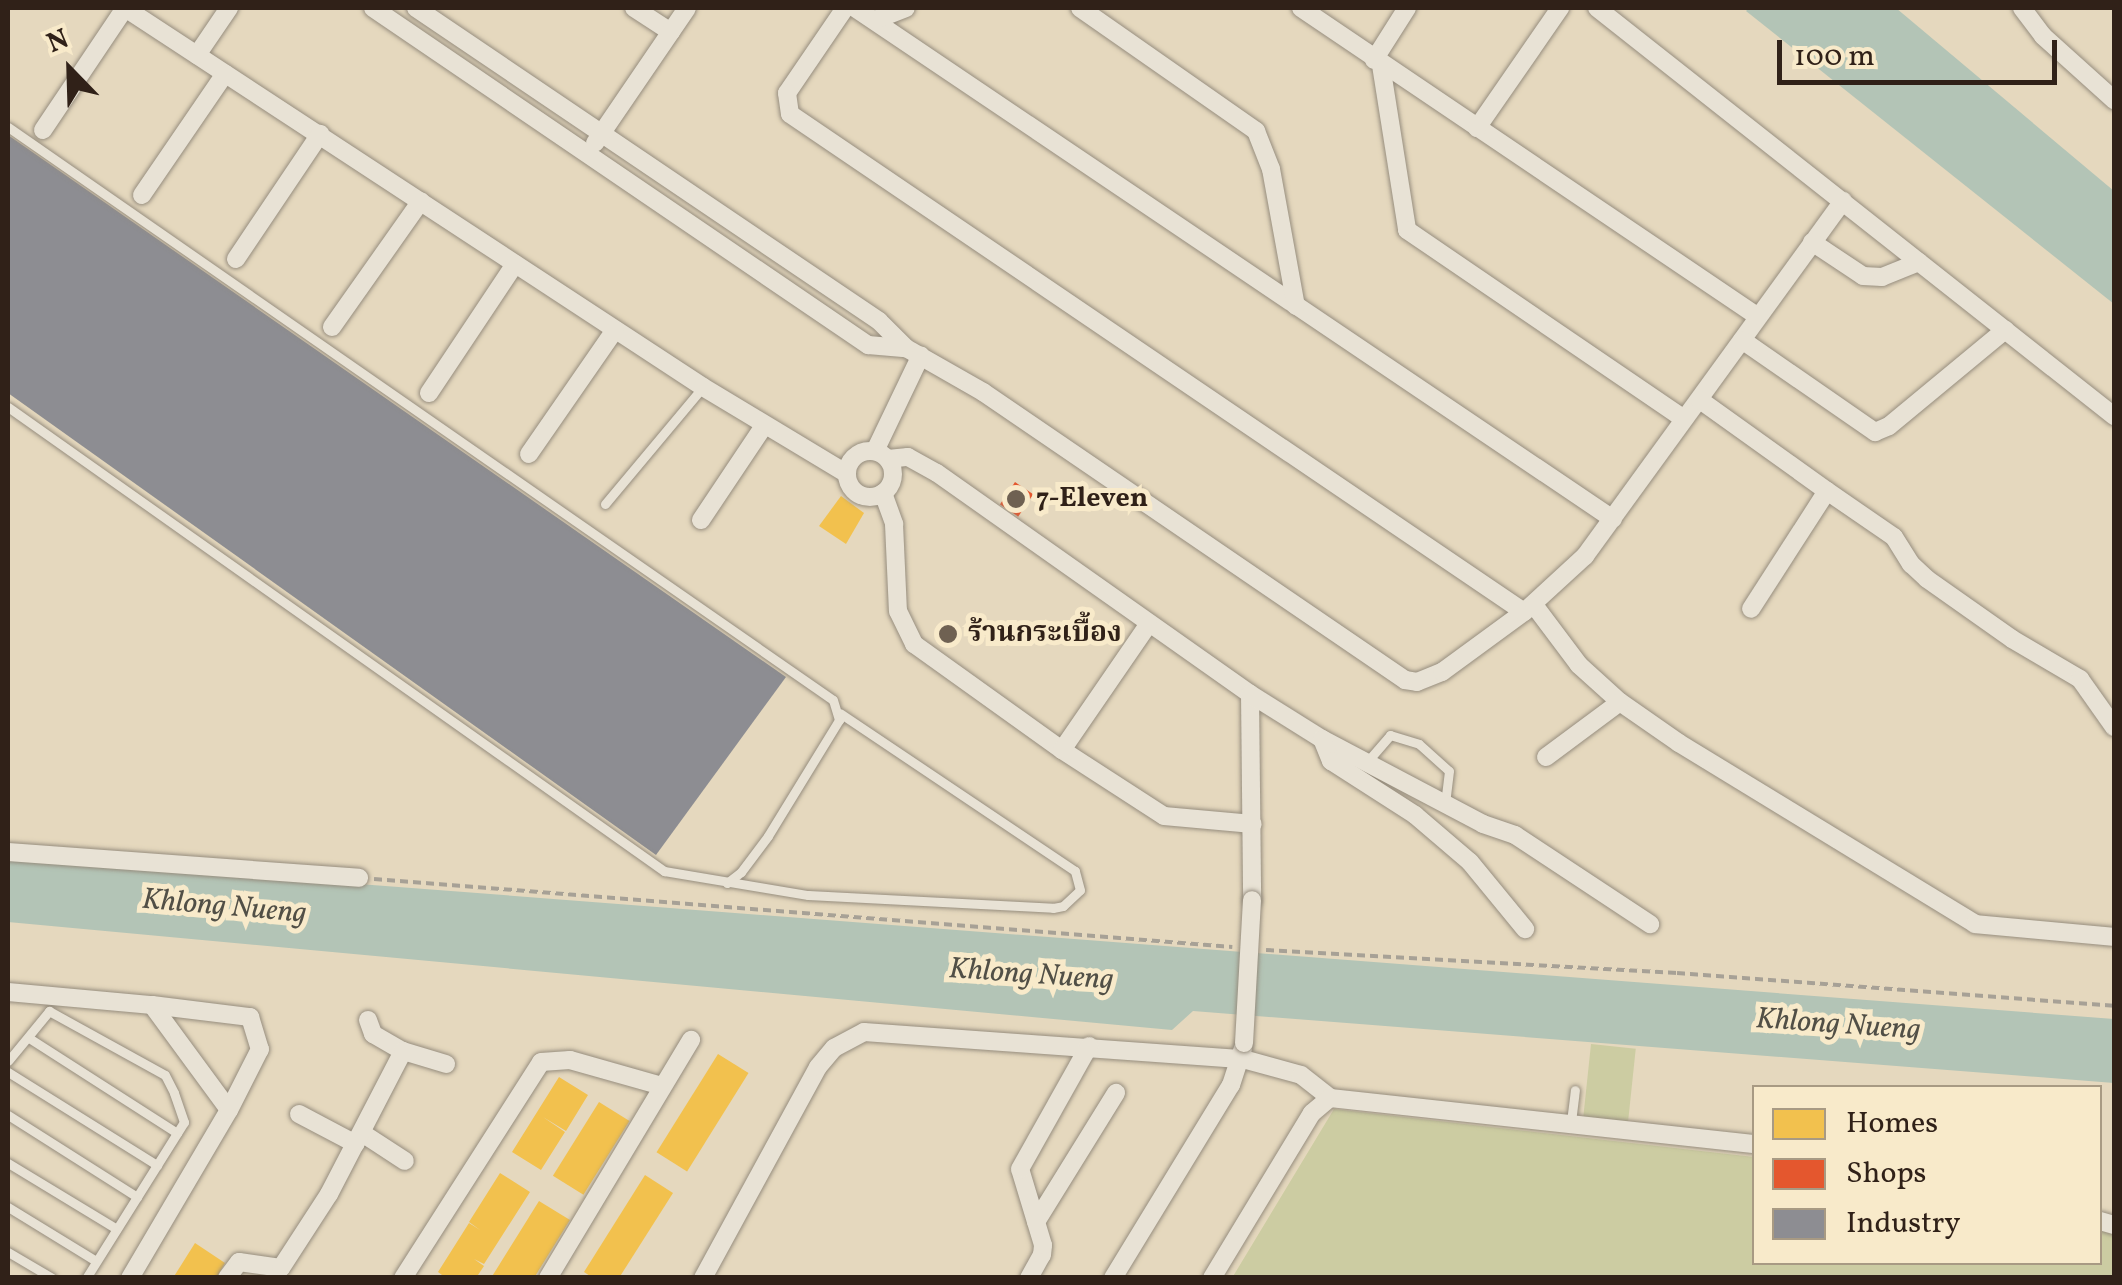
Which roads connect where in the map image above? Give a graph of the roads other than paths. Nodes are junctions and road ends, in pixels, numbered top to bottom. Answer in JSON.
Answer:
{"nodes":[{"id":1,"x":125,"y":8,"type":"edge"},
{"id":2,"x":229,"y":8,"type":"edge"},
{"id":3,"x":373,"y":8,"type":"edge"},
{"id":4,"x":416,"y":8,"type":"edge"},
{"id":5,"x":634,"y":8,"type":"edge"},
{"id":6,"x":687,"y":8,"type":"edge"},
{"id":7,"x":846,"y":8,"type":"edge"},
{"id":8,"x":855,"y":8,"type":"edge"},
{"id":9,"x":906,"y":8,"type":"edge"},
{"id":10,"x":1080,"y":8,"type":"edge"},
{"id":11,"x":1300,"y":8,"type":"edge"},
{"id":12,"x":1408,"y":8,"type":"edge"},
{"id":13,"x":1560,"y":8,"type":"edge"},
{"id":14,"x":1597,"y":8,"type":"edge"},
{"id":15,"x":2022,"y":8,"type":"edge"},
{"id":16,"x":875,"y":20,"type":"junction"},
{"id":17,"x":671,"y":32,"type":"junction"},
{"id":18,"x":197,"y":55,"type":"junction"},
{"id":19,"x":1378,"y":62,"type":"junction"},
{"id":20,"x":225,"y":74,"type":"junction"},
{"id":21,"x":2114,"y":100,"type":"edge"},
{"id":22,"x":8,"y":128,"type":"edge"},
{"id":23,"x":1477,"y":128,"type":"junction"},
{"id":24,"x":42,"y":130,"type":"dead end"},
{"id":25,"x":320,"y":134,"type":"junction"},
{"id":26,"x":601,"y":135,"type":"junction"},
{"id":27,"x":587,"y":154,"type":"junction"},
{"id":28,"x":142,"y":195,"type":"dead end"},
{"id":29,"x":421,"y":201,"type":"junction"},
{"id":30,"x":1842,"y":201,"type":"junction"},
{"id":31,"x":1812,"y":242,"type":"junction"},
{"id":32,"x":236,"y":259,"type":"dead end"},
{"id":33,"x":1919,"y":262,"type":"junction"},
{"id":34,"x":515,"y":264,"type":"junction"},
{"id":35,"x":1296,"y":306,"type":"junction"},
{"id":36,"x":1758,"y":316,"type":"junction"},
{"id":37,"x":332,"y":328,"type":"dead end"},
{"id":38,"x":615,"y":330,"type":"junction"},
{"id":39,"x":2005,"y":330,"type":"junction"},
{"id":40,"x":1742,"y":340,"type":"junction"},
{"id":41,"x":913,"y":351,"type":"junction"},
{"id":42,"x":703,"y":388,"type":"junction"},
{"id":43,"x":429,"y":393,"type":"dead end"},
{"id":44,"x":1700,"y":400,"type":"junction"},
{"id":45,"x":8,"y":407,"type":"edge"},
{"id":46,"x":2114,"y":416,"type":"edge"},
{"id":47,"x":1684,"y":419,"type":"junction"},
{"id":48,"x":764,"y":426,"type":"junction"},
{"id":49,"x":530,"y":454,"type":"dead end"},
{"id":50,"x":882,"y":455,"type":"junction"},
{"id":51,"x":848,"y":474,"type":"junction"},
{"id":52,"x":1827,"y":490,"type":"junction"},
{"id":53,"x":883,"y":493,"type":"junction"},
{"id":54,"x":605,"y":504,"type":"dead end"},
{"id":55,"x":1613,"y":519,"type":"junction"},
{"id":56,"x":701,"y":520,"type":"dead end"},
{"id":57,"x":1529,"y":608,"type":"junction"},
{"id":58,"x":1751,"y":609,"type":"dead end"},
{"id":59,"x":1148,"y":625,"type":"junction"},
{"id":60,"x":1250,"y":694,"type":"junction"},
{"id":61,"x":1620,"y":702,"type":"junction"},
{"id":62,"x":840,"y":714,"type":"junction"},
{"id":63,"x":2114,"y":728,"type":"edge"},
{"id":64,"x":1322,"y":740,"type":"junction"},
{"id":65,"x":1062,"y":750,"type":"junction"},
{"id":66,"x":1546,"y":756,"type":"dead end"},
{"id":67,"x":1366,"y":763,"type":"junction"},
{"id":68,"x":1444,"y":803,"type":"junction"},
{"id":69,"x":1253,"y":824,"type":"junction"},
{"id":70,"x":8,"y":852,"type":"edge"},
{"id":71,"x":359,"y":878,"type":"road end"},
{"id":72,"x":726,"y":883,"type":"junction"},
{"id":73,"x":1650,"y":924,"type":"dead end"},
{"id":74,"x":1526,"y":930,"type":"dead end"},
{"id":75,"x":2114,"y":938,"type":"edge"},
{"id":76,"x":8,"y":992,"type":"edge"},
{"id":77,"x":152,"y":1005,"type":"junction"},
{"id":78,"x":368,"y":1020,"type":"dead end"},
{"id":79,"x":28,"y":1038,"type":"junction"},
{"id":80,"x":691,"y":1040,"type":"dead end"},
{"id":81,"x":1089,"y":1046,"type":"junction"},
{"id":82,"x":1243,"y":1051,"type":"junction"},
{"id":83,"x":403,"y":1052,"type":"junction"},
{"id":84,"x":8,"y":1062,"type":"edge"},
{"id":85,"x":446,"y":1064,"type":"dead end"},
{"id":86,"x":8,"y":1072,"type":"edge"},
{"id":87,"x":662,"y":1086,"type":"junction"},
{"id":88,"x":1576,"y":1090,"type":"dead end"},
{"id":89,"x":1116,"y":1093,"type":"dead end"},
{"id":90,"x":1330,"y":1098,"type":"junction"},
{"id":91,"x":229,"y":1110,"type":"junction"},
{"id":92,"x":300,"y":1114,"type":"dead end"},
{"id":93,"x":8,"y":1115,"type":"edge"},
{"id":94,"x":1571,"y":1122,"type":"junction"},
{"id":95,"x":177,"y":1133,"type":"junction"},
{"id":96,"x":359,"y":1139,"type":"junction"},
{"id":97,"x":1752,"y":1144,"type":"edge"},
{"id":98,"x":405,"y":1161,"type":"dead end"},
{"id":99,"x":8,"y":1163,"type":"edge"},
{"id":100,"x":157,"y":1165,"type":"junction"},
{"id":101,"x":137,"y":1197,"type":"junction"},
{"id":102,"x":8,"y":1207,"type":"edge"},
{"id":103,"x":1036,"y":1222,"type":"junction"},
{"id":104,"x":117,"y":1229,"type":"junction"},
{"id":105,"x":8,"y":1252,"type":"edge"},
{"id":106,"x":96,"y":1262,"type":"junction"},
{"id":107,"x":52,"y":1278,"type":"edge"},
{"id":108,"x":86,"y":1278,"type":"edge"},
{"id":109,"x":130,"y":1278,"type":"edge"},
{"id":110,"x":226,"y":1278,"type":"edge"},
{"id":111,"x":403,"y":1278,"type":"edge"},
{"id":112,"x":548,"y":1278,"type":"edge"},
{"id":113,"x":704,"y":1278,"type":"edge"},
{"id":114,"x":1029,"y":1278,"type":"edge"},
{"id":115,"x":1113,"y":1278,"type":"edge"},
{"id":116,"x":1212,"y":1278,"type":"edge"}],
"edges":[{"from":1,"to":18,"type":"street"},
{"from":1,"to":24,"type":"street"},
{"from":2,"to":18,"type":"street"},
{"from":3,"to":27,"type":"street"},
{"from":4,"to":26,"type":"street"},
{"from":5,"to":17,"type":"street"},
{"from":6,"to":17,"type":"street"},
{"from":7,"to":57,"type":"street"},
{"from":8,"to":16,"type":"street"},
{"from":9,"to":16,"type":"street"},
{"from":10,"to":35,"type":"street"},
{"from":11,"to":19,"type":"street"},
{"from":12,"to":19,"type":"street"},
{"from":13,"to":23,"type":"street"},
{"from":14,"to":30,"type":"street"},
{"from":15,"to":21,"type":"street"},
{"from":16,"to":35,"type":"street"},
{"from":17,"to":26,"type":"street"},
{"from":18,"to":20,"type":"street"},
{"from":19,"to":23,"type":"street"},
{"from":19,"to":47,"type":"street"},
{"from":20,"to":25,"type":"street"},
{"from":20,"to":28,"type":"street"},
{"from":22,"to":62,"type":"lane"},
{"from":23,"to":36,"type":"street"},
{"from":25,"to":29,"type":"street"},
{"from":25,"to":32,"type":"street"},
{"from":26,"to":27,"type":"street"},
{"from":26,"to":41,"type":"street"},
{"from":27,"to":41,"type":"street"},
{"from":29,"to":34,"type":"street"},
{"from":29,"to":37,"type":"street"},
{"from":30,"to":31,"type":"street"},
{"from":30,"to":33,"type":"street"},
{"from":31,"to":33,"type":"street"},
{"from":31,"to":36,"type":"street"},
{"from":33,"to":39,"type":"street"},
{"from":34,"to":38,"type":"street"},
{"from":34,"to":43,"type":"street"},
{"from":35,"to":55,"type":"street"},
{"from":36,"to":40,"type":"street"},
{"from":38,"to":42,"type":"street"},
{"from":38,"to":49,"type":"street"},
{"from":39,"to":40,"type":"street"},
{"from":39,"to":46,"type":"street"},
{"from":40,"to":44,"type":"street"},
{"from":41,"to":50,"type":"street"},
{"from":41,"to":57,"type":"street"},
{"from":42,"to":48,"type":"street"},
{"from":42,"to":54,"type":"lane"},
{"from":44,"to":47,"type":"street"},
{"from":44,"to":52,"type":"street"},
{"from":45,"to":72,"type":"lane"},
{"from":47,"to":55,"type":"street"},
{"from":48,"to":51,"type":"street"},
{"from":48,"to":56,"type":"street"},
{"from":50,"to":51,"type":"street"},
{"from":50,"to":53,"type":"street"},
{"from":50,"to":59,"type":"street"},
{"from":51,"to":53,"type":"street"},
{"from":52,"to":58,"type":"street"},
{"from":52,"to":63,"type":"street"},
{"from":53,"to":65,"type":"street"},
{"from":55,"to":57,"type":"street"},
{"from":57,"to":61,"type":"street"},
{"from":59,"to":60,"type":"street"},
{"from":59,"to":65,"type":"street"},
{"from":60,"to":64,"type":"street"},
{"from":60,"to":69,"type":"street"},
{"from":61,"to":66,"type":"street"},
{"from":61,"to":75,"type":"street"},
{"from":62,"to":72,"type":"lane"},
{"from":62,"to":72,"type":"lane"},
{"from":64,"to":67,"type":"street"},
{"from":64,"to":74,"type":"street"},
{"from":65,"to":69,"type":"street"},
{"from":67,"to":68,"type":"street"},
{"from":67,"to":68,"type":"lane"},
{"from":68,"to":73,"type":"street"},
{"from":69,"to":82,"type":"street","bridge":true},
{"from":70,"to":71,"type":"street"},
{"from":76,"to":77,"type":"street"},
{"from":77,"to":91,"type":"street"},
{"from":77,"to":91,"type":"street"},
{"from":78,"to":83,"type":"street"},
{"from":79,"to":84,"type":"lane"},
{"from":79,"to":95,"type":"lane"},
{"from":79,"to":95,"type":"lane"},
{"from":80,"to":87,"type":"street"},
{"from":81,"to":82,"type":"street"},
{"from":81,"to":103,"type":"street"},
{"from":81,"to":113,"type":"street"},
{"from":82,"to":90,"type":"street"},
{"from":82,"to":115,"type":"street"},
{"from":83,"to":85,"type":"street"},
{"from":83,"to":96,"type":"street"},
{"from":86,"to":100,"type":"lane"},
{"from":87,"to":111,"type":"street"},
{"from":87,"to":112,"type":"street"},
{"from":88,"to":94,"type":"lane"},
{"from":89,"to":103,"type":"street"},
{"from":90,"to":94,"type":"street"},
{"from":90,"to":116,"type":"street"},
{"from":91,"to":109,"type":"street"},
{"from":92,"to":96,"type":"street"},
{"from":93,"to":101,"type":"lane"},
{"from":94,"to":97,"type":"street"},
{"from":95,"to":100,"type":"lane"},
{"from":96,"to":98,"type":"street"},
{"from":96,"to":110,"type":"street"},
{"from":99,"to":104,"type":"lane"},
{"from":100,"to":101,"type":"lane"},
{"from":101,"to":104,"type":"lane"},
{"from":102,"to":106,"type":"lane"},
{"from":103,"to":114,"type":"street"},
{"from":104,"to":106,"type":"lane"},
{"from":105,"to":107,"type":"lane"},
{"from":106,"to":108,"type":"lane"}]}
